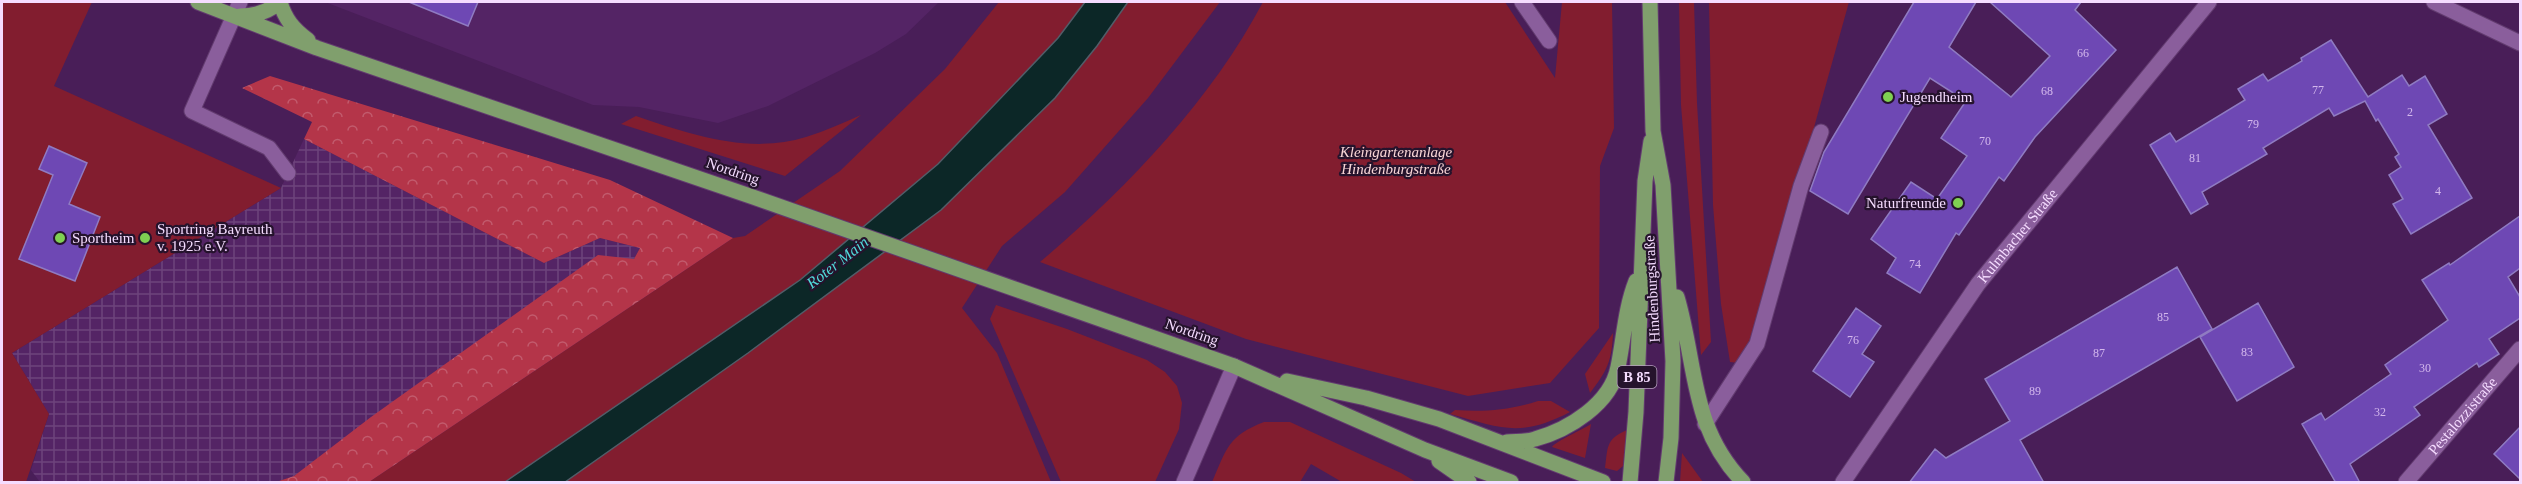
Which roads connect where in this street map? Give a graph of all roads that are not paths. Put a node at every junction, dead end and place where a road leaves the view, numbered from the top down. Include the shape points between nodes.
1 (198, 2) edge
2 (240, 2) edge
3 (280, 2) edge
4 (1522, 2) edge
5 (1650, 2) edge
6 (2209, 2) edge
7 (2434, 2) edge
8 (234, 16) junction
9 (1550, 41) dead end
10 (2520, 43) edge
11 (317, 48) junction
12 (1653, 131) junction
13 (1821, 132) dead end
14 (288, 173) dead end
15 (1641, 270) junction
16 (1670, 272) junction
17 (2520, 350) edge
18 (1234, 366) junction
19 (1257, 375) junction
20 (1705, 424) junction
21 (1502, 442) junction
22 (1425, 450) junction
23 (1184, 483) edge
24 (1469, 483) edge
25 (1511, 483) edge
26 (1603, 483) edge
27 (1630, 483) edge
28 (1666, 483) edge
29 (1743, 483) edge
30 (1843, 483) edge
31 (2406, 483) edge

1 - 8 main road, Nordring
2 - 8 street
3 - 8 main road via 253,16
3 - 11 main road via 294,30
4 - 9 street
5 - 12 main road, Hindenburgstraße / B 85
6 - 30 street, Kulmbacher Straße via 1978,284
7 - 10 street
8 - 11 main road, Nordring
8 - 14 street via 192,111 269,148
11 - 18 main road, Nordring
12 - 15 main road, Hindenburgstraße / B 85 via 1645,181
12 - 16 main road, Hindenburgstraße / B 85 via 1663,185
13 - 20 street via 1801,186 1757,344
15 - 21 main road via 1629,299 1618,370 1602,398 1560,430 1533,440
15 - 27 main road, Hindenburgstraße / B 85
16 - 20 main road
16 - 28 main road, Hindenburgstraße / B 85 via 1673,361
17 - 31 street, Pestalozzistraße
18 - 19 main road, Nordring
18 - 23 street
19 - 21 main road, Nordring via 1366,398
19 - 22 main road, Nordring
20 - 29 main road via 1719,453
21 - 26 main road, Nordring
22 - 24 main road
22 - 25 main road, Nordring

